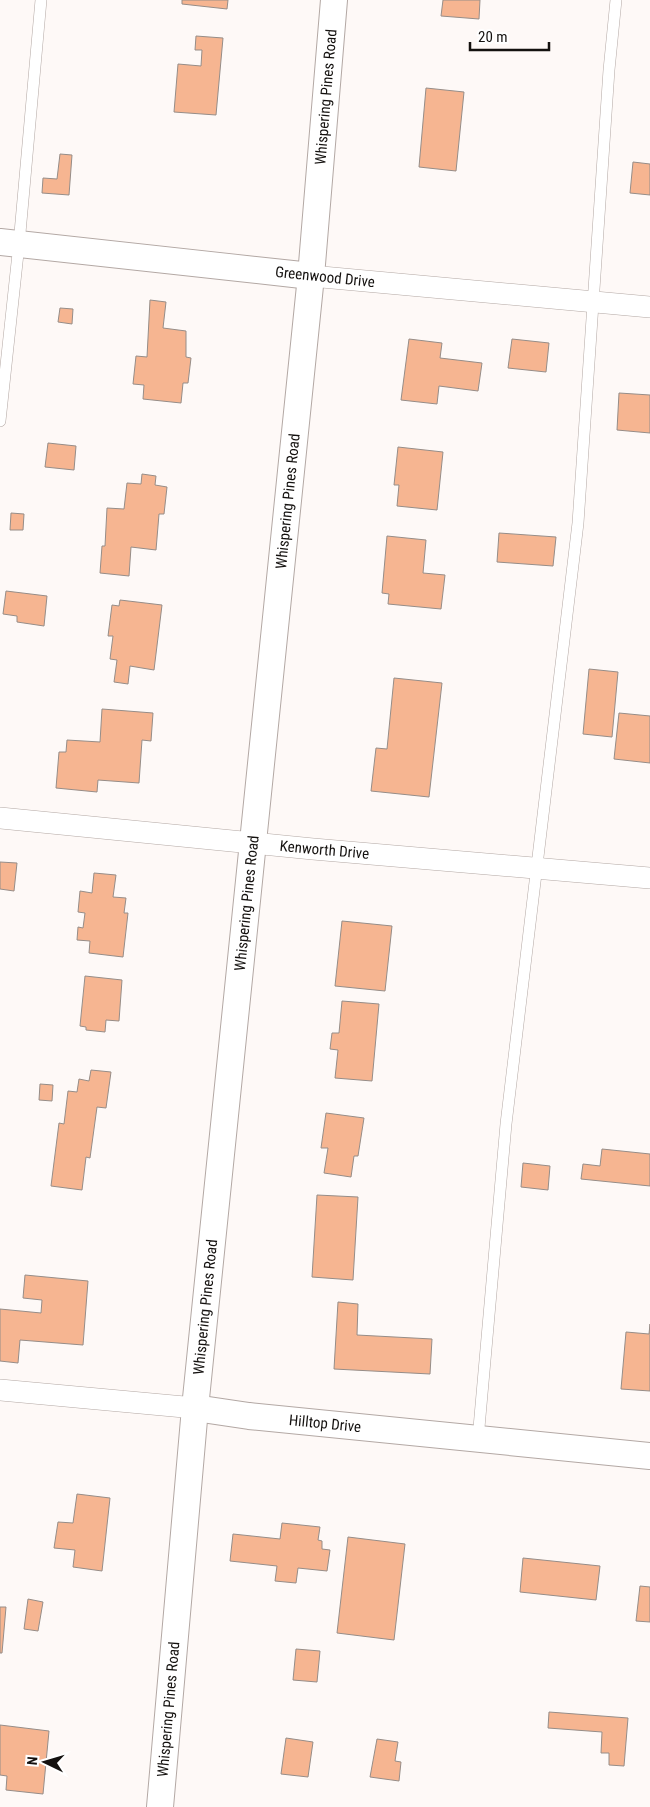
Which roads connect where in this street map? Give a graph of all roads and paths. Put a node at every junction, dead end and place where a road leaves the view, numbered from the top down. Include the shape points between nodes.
1 (41, 0) edge
2 (334, 0) edge
3 (616, 0) edge
4 (10, 243) edge
5 (311, 276) junction
6 (592, 302) junction
7 (650, 307) edge
8 (0, 421) edge
9 (0, 818) edge
10 (251, 843) junction
11 (535, 868) junction
12 (650, 878) edge
13 (0, 1390) edge
14 (195, 1408) junction
15 (478, 1439) junction
16 (650, 1456) edge
17 (160, 1807) edge

1 - 4 lane
2 - 5 street, Whispering Pines Road
3 - 6 lane
4 - 5 street, Greenwood Drive
4 - 8 lane
5 - 6 street, Greenwood Drive
5 - 10 street, Whispering Pines Road
6 - 7 street, Greenwood Drive
6 - 11 lane via 578,523
9 - 10 street, Kenworth Drive
10 - 11 street, Kenworth Drive
10 - 14 street, Whispering Pines Road
11 - 12 street, Kenworth Drive
11 - 15 lane via 506,1124
13 - 14 street, Hilltop Drive
14 - 15 street, Hilltop Drive
14 - 17 street, Whispering Pines Road
15 - 16 street, Hilltop Drive

